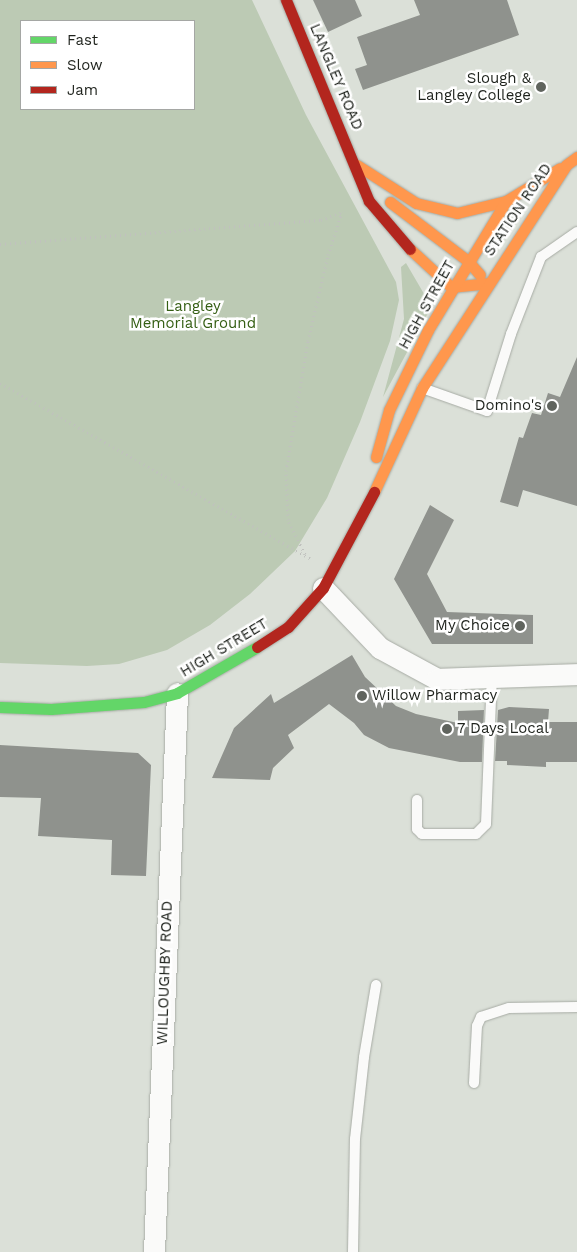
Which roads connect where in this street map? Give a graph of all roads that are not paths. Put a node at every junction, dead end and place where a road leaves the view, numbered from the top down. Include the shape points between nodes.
1 (286, 0) edge
2 (577, 157) edge
3 (566, 164) junction
4 (358, 165) junction
5 (506, 201) junction
6 (577, 232) edge
7 (468, 261) junction
8 (487, 283) junction
9 (451, 287) junction
10 (422, 388) junction
11 (355, 533) junction
12 (328, 580) junction
13 (577, 674) edge
14 (492, 677) junction
15 (177, 693) junction
16 (0, 707) edge
17 (417, 800) dead end
18 (376, 985) dead end
19 (577, 1008) edge
20 (474, 1083) dead end
21 (154, 1252) edge
22 (353, 1252) edge

1 - 4 main road, LANGLEY ROAD
2 - 3 main road, STATION ROAD
3 - 5 main road
3 - 8 main road, STATION ROAD
4 - 5 main road via 392,191 442,212 472,211
4 - 7 main road, LANGLEY ROAD via 380,194
4 - 9 main road, LANGLEY ROAD via 369,201 418,258
5 - 7 main road, STATION ROAD
6 - 10 lane via 541,257 510,334 487,411
7 - 8 main road, LANGLEY ROAD
7 - 9 main road, HIGH STREET
8 - 9 main road
8 - 10 main road, HIGH STREET
9 - 11 main road, HIGH STREET via 389,410
10 - 11 main road, HIGH STREET
11 - 12 main road, HIGH STREET
12 - 14 street via 380,648 437,679
12 - 15 main road, HIGH STREET via 288,627 228,666
13 - 14 street
14 - 17 lane via 486,824 476,834 422,834 417,829
15 - 16 main road, HIGH STREET via 134,702 51,709
15 - 21 street, WILLOUGHBY ROAD
18 - 22 lane via 355,1139
19 - 20 lane via 509,1008 482,1017 477,1026

